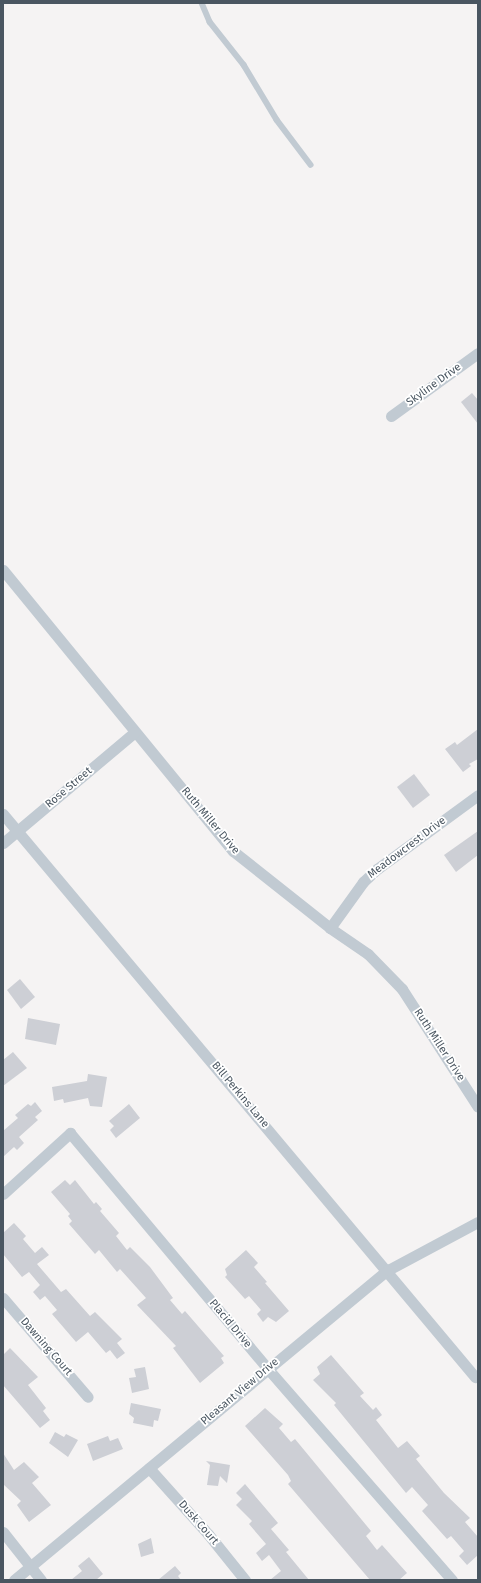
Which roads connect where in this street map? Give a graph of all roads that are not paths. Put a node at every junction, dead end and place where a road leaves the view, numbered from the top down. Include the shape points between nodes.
1 (202, 3) edge
2 (311, 165) dead end
3 (478, 353) edge
4 (391, 416) dead end
5 (3, 570) edge
6 (135, 732) junction
7 (478, 795) edge
8 (3, 814) edge
9 (18, 831) junction
10 (3, 843) edge
11 (330, 928) junction
12 (478, 1107) edge
13 (3, 1194) edge
14 (478, 1222) edge
15 (388, 1270) junction
16 (3, 1298) edge
17 (268, 1369) junction
18 (475, 1377) dead end
19 (88, 1397) dead end
20 (149, 1468) junction
21 (3, 1532) edge
22 (30, 1567) junction
23 (14, 1580) edge
24 (41, 1580) edge
25 (245, 1580) edge
26 (452, 1580) edge

1 - 2 lane via 210,22 244,65 277,120
3 - 4 street, Skyline Drive
5 - 6 street, Ruth Miller Drive
6 - 9 street, Rose Street
6 - 11 street, Ruth Miller Drive via 233,851
7 - 11 street, Meadowcrest Drive via 377,869 363,882
8 - 9 street, Bill Perkins Lane
9 - 10 street, Rose Street
9 - 15 street, Bill Perkins Lane
11 - 12 street, Ruth Miller Drive via 368,954 402,989
13 - 17 street, Placid Drive via 70,1133
14 - 15 street, Pleasant View Drive
15 - 17 street, Pleasant View Drive
15 - 18 street, Bill Perkins Lane
16 - 19 street, Dawning Court
17 - 20 street, Pleasant View Drive
17 - 26 street, Placid Drive
20 - 22 street, Pleasant View Drive
20 - 25 street, Dusk Court
21 - 22 street
22 - 23 street, Pleasant View Drive
22 - 24 street

